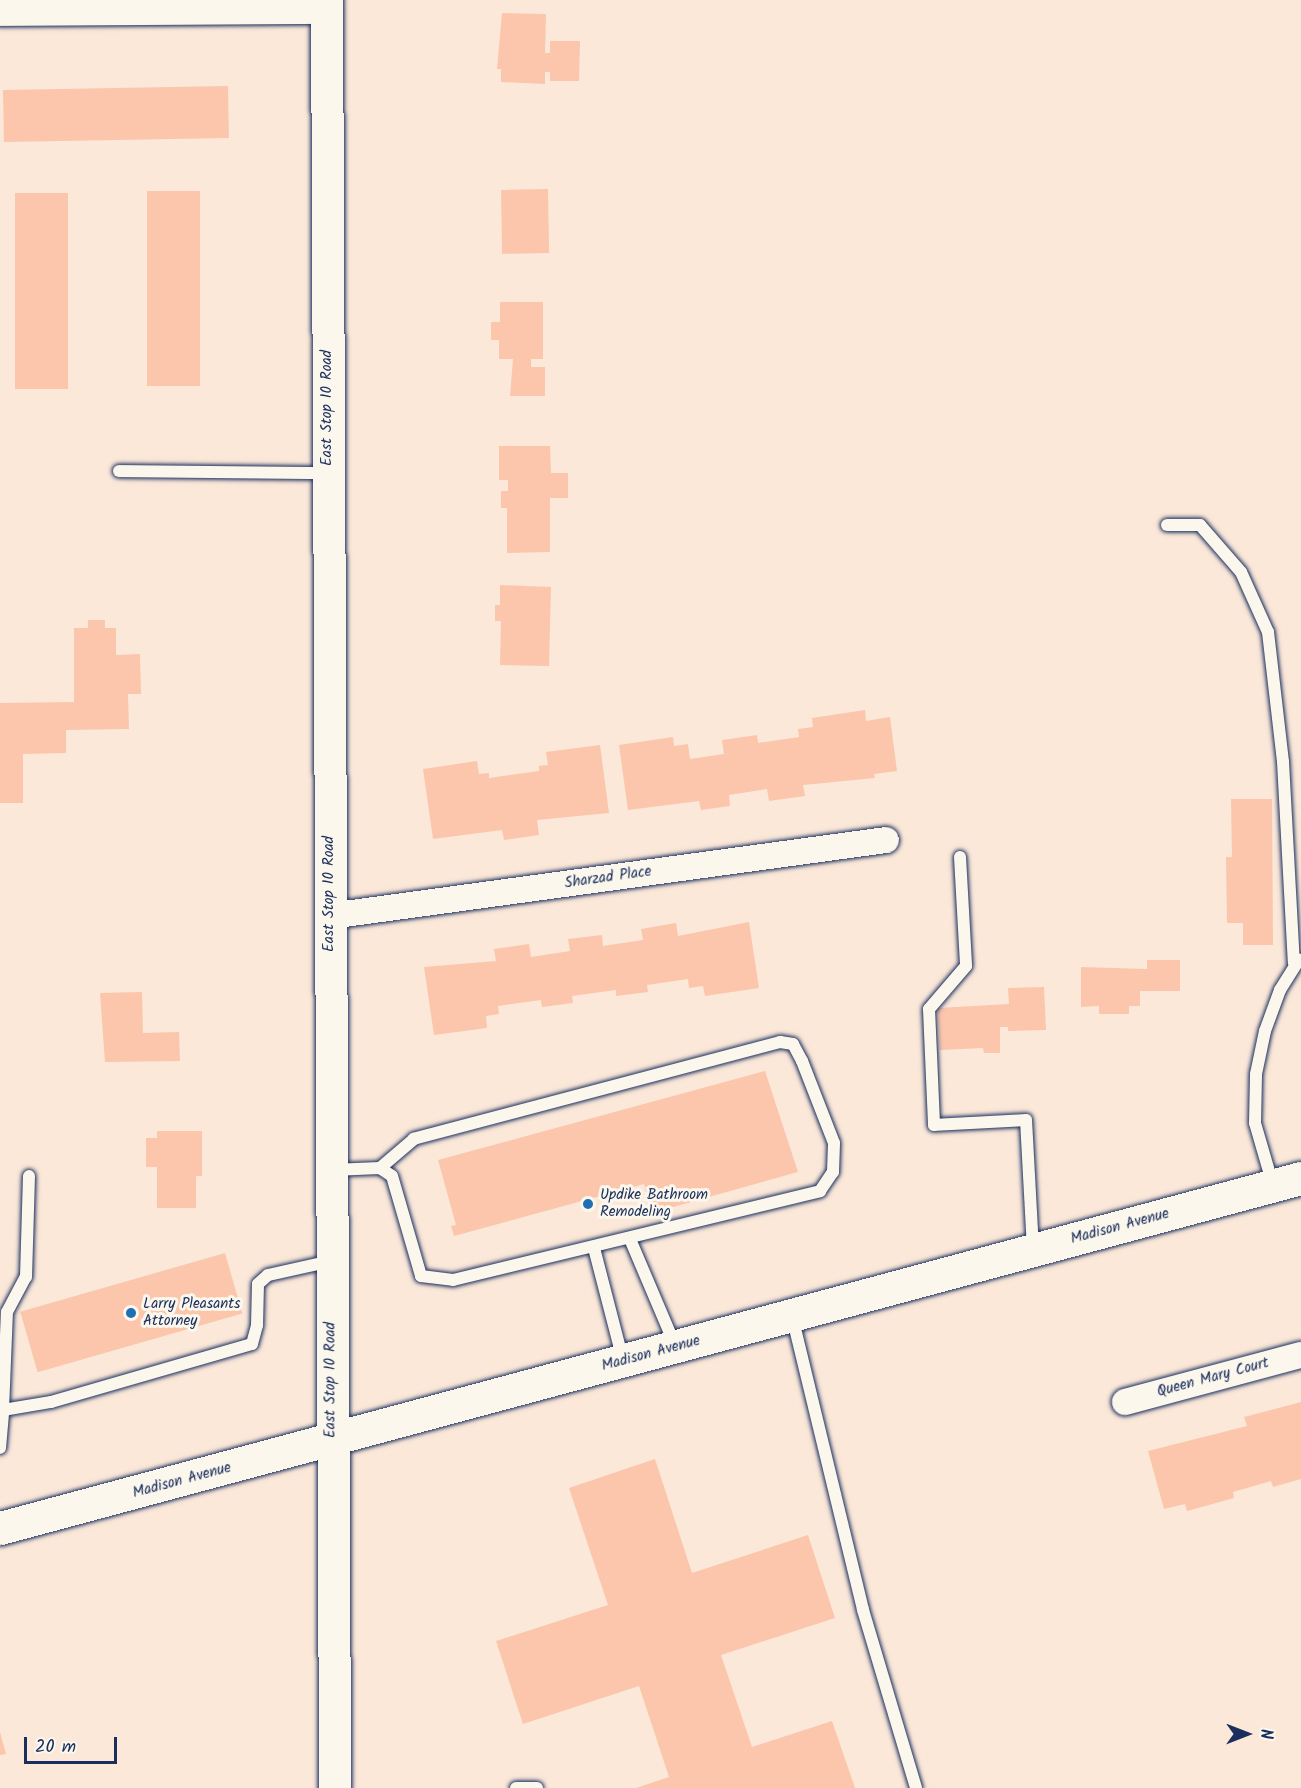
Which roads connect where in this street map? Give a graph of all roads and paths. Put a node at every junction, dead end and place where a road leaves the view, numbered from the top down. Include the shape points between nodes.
1 (327, 6) edge
2 (0, 13) edge
3 (119, 471) dead end
4 (328, 473) junction
5 (1167, 525) dead end
6 (886, 840) dead end
7 (960, 857) dead end
8 (330, 916) junction
9 (1297, 960) edge
10 (380, 1168) junction
11 (330, 1170) junction
12 (29, 1176) dead end
13 (1287, 1182) edge
14 (630, 1239) junction
15 (594, 1248) junction
16 (1033, 1251) junction
17 (331, 1261) junction
18 (792, 1316) junction
19 (675, 1347) junction
20 (1301, 1355) edge
21 (624, 1361) junction
22 (1125, 1402) dead end
23 (3, 1410) junction
24 (332, 1442) junction
25 (0, 1448) edge
26 (0, 1528) edge
27 (335, 1788) edge
28 (516, 1788) edge
29 (537, 1788) edge
30 (916, 1788) edge

1 - 2 street
1 - 4 street, East Stop 10 Road
3 - 4 lane
4 - 8 street, East Stop 10 Road
5 - 9 lane via 1200,525 1241,572 1268,632 1284,773
6 - 8 street, Sharzad Place
7 - 16 lane via 966,966 929,1009 934,1125 1026,1120
8 - 11 street, East Stop 10 Road
9 - 13 lane via 1265,1031 1253,1101
10 - 11 lane
10 - 14 lane via 414,1139 740,1051 780,1042 793,1044 834,1143 833,1172 820,1191
10 - 15 lane via 393,1176 421,1276 453,1280
11 - 17 street, East Stop 10 Road
12 - 23 lane via 26,1277 7,1312
13 - 16 main road, Madison Avenue
14 - 15 lane
14 - 19 lane
15 - 21 lane
16 - 18 main road, Madison Avenue
17 - 23 lane via 267,1275 258,1284 257,1325 252,1344 51,1402
17 - 24 street, East Stop 10 Road
18 - 19 main road, Madison Avenue
18 - 30 lane via 863,1610
19 - 21 main road, Madison Avenue
20 - 22 street, Queen Mary Court
21 - 24 main road, Madison Avenue
23 - 25 lane
24 - 26 main road, Madison Avenue
24 - 27 street, East Stop 10 Road
28 - 29 lane

